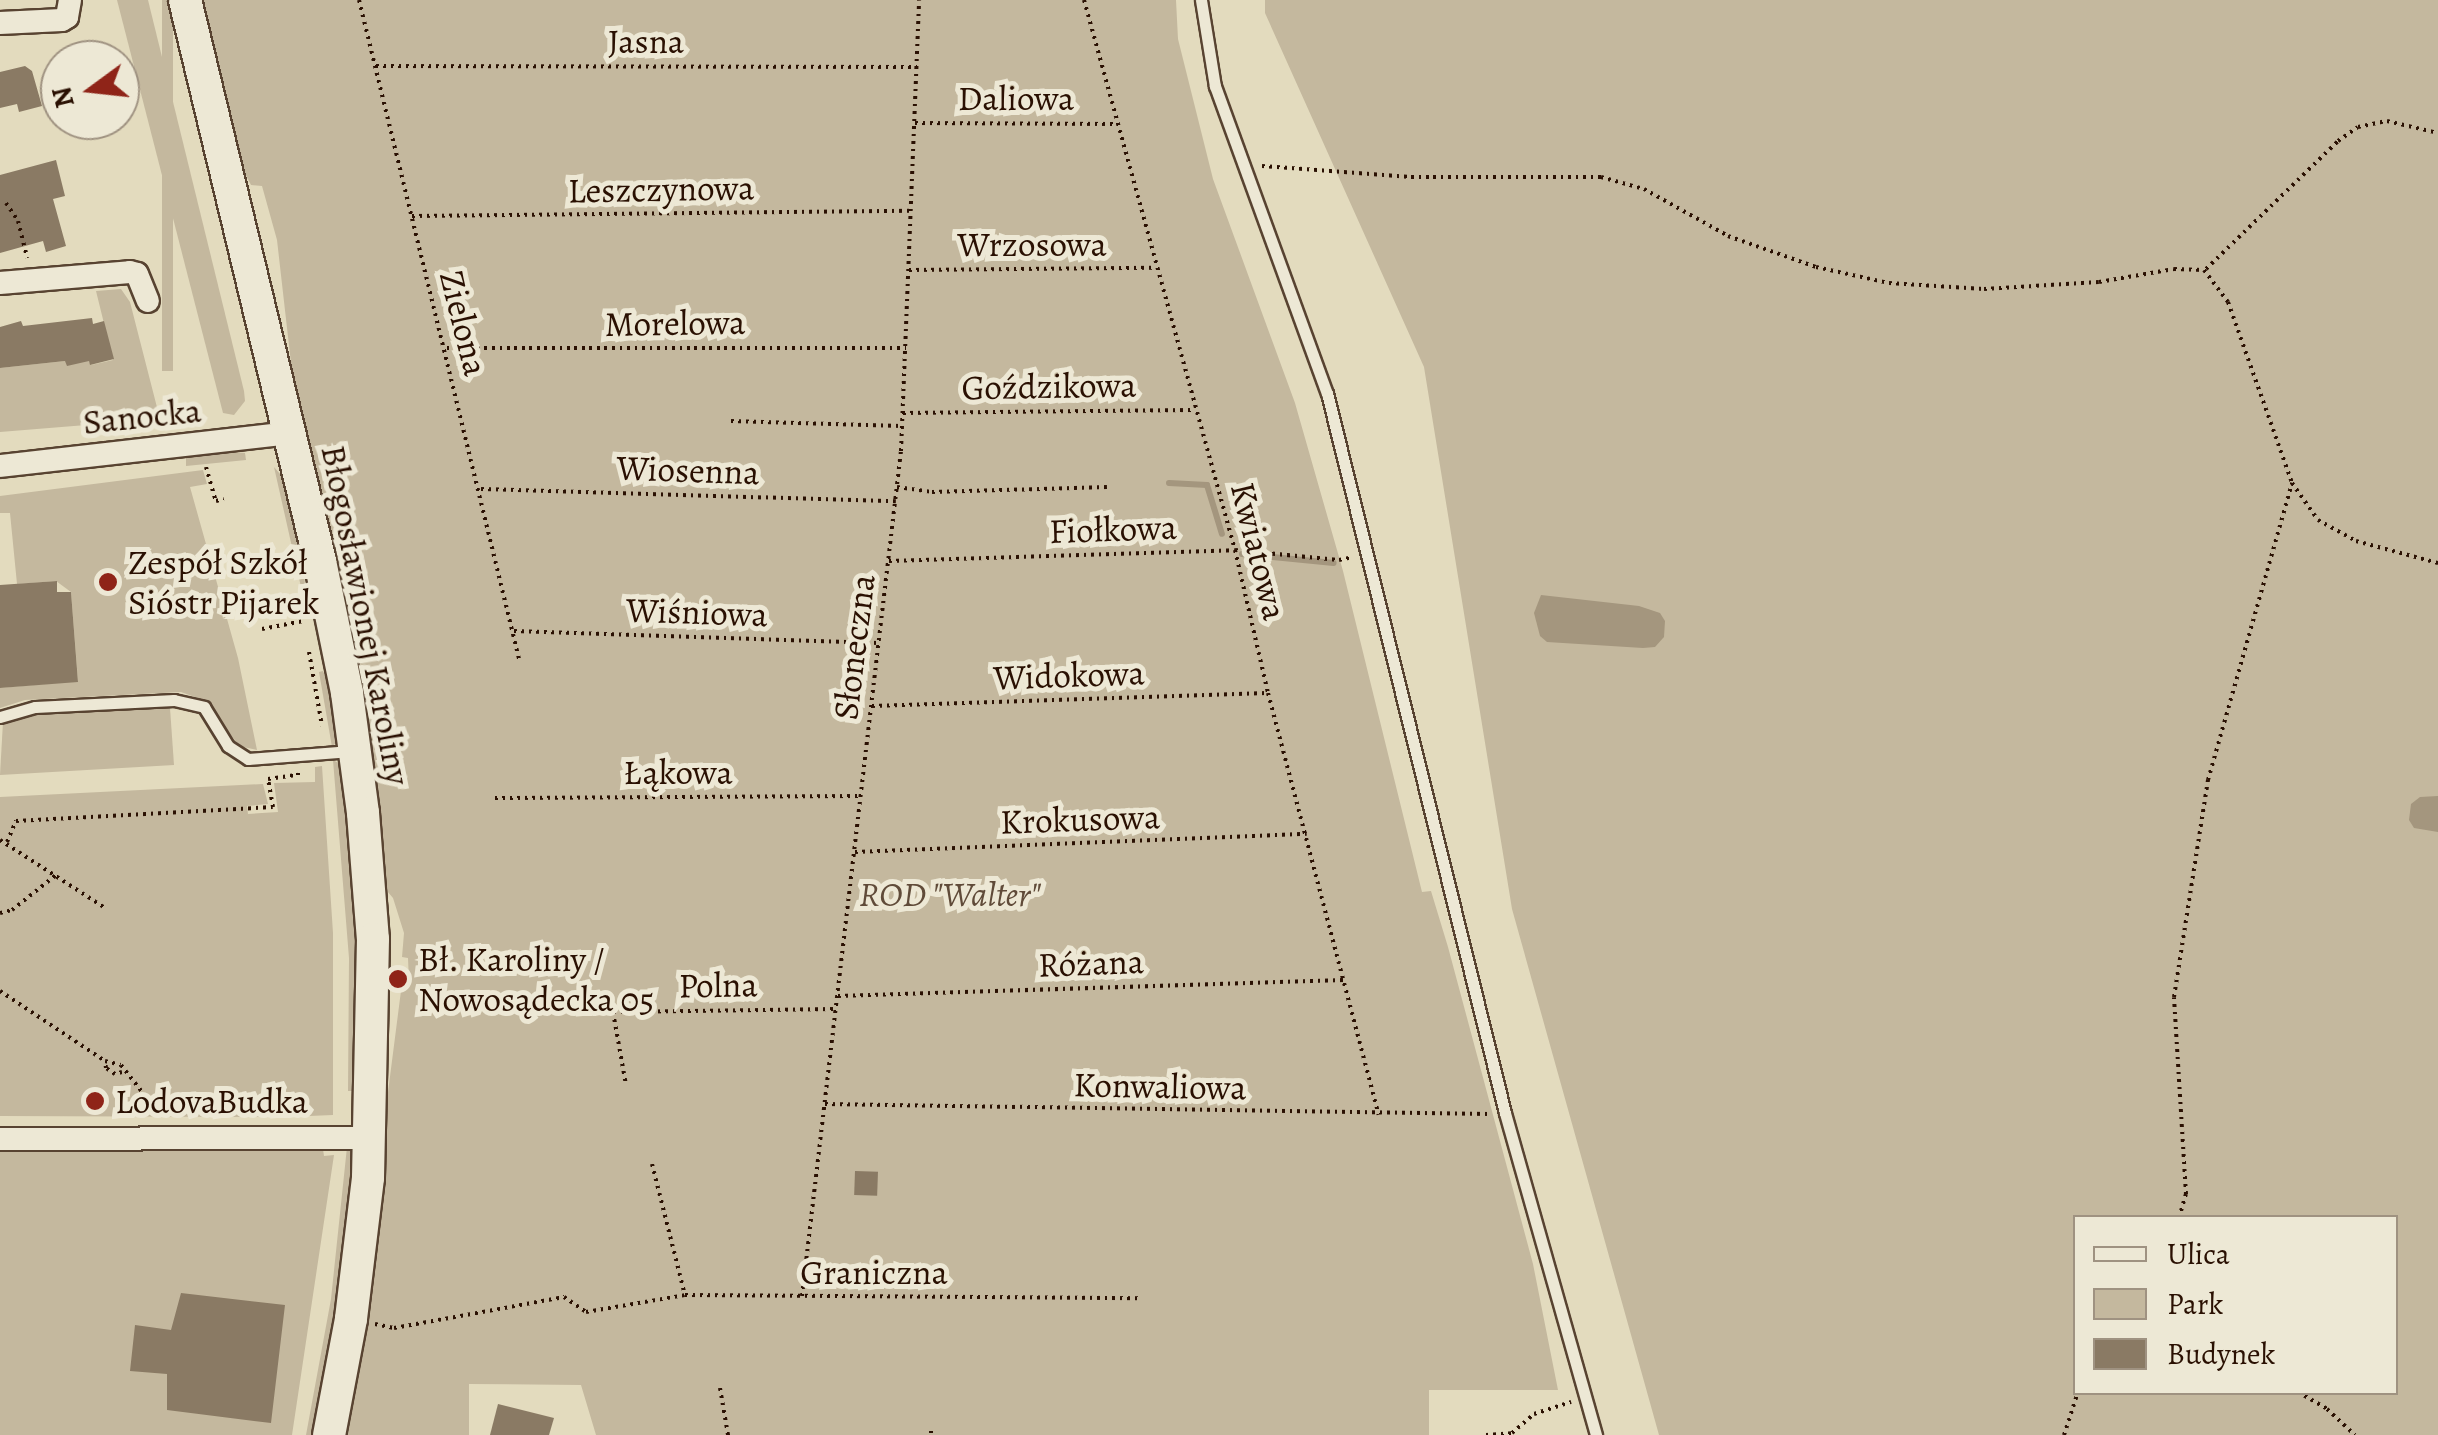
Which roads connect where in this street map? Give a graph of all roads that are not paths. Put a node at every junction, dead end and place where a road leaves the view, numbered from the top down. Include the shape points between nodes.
1 (70, 0) edge
2 (185, 0) edge
3 (1200, 0) edge
4 (0, 23) edge
5 (0, 283) edge
6 (148, 301) dead end
7 (290, 433) junction
8 (0, 466) edge
9 (0, 717) edge
10 (341, 753) junction
11 (370, 1138) junction
12 (0, 1140) edge
13 (329, 1435) edge
14 (1596, 1435) edge

1 - 4 street via 62,20
2 - 7 street, Błogosławionej Karoliny
3 - 14 lane via 1216,86 1327,393 1505,1113
5 - 6 street via 130,272
7 - 8 street, Sanocka
7 - 10 street, Błogosławionej Karoliny via 327,596
9 - 10 lane via 34,708 195,702 228,746 248,759
10 - 11 street, Błogosławionej Karoliny via 373,939
11 - 12 street
11 - 13 street, Błogosławionej Karoliny via 351,1319

